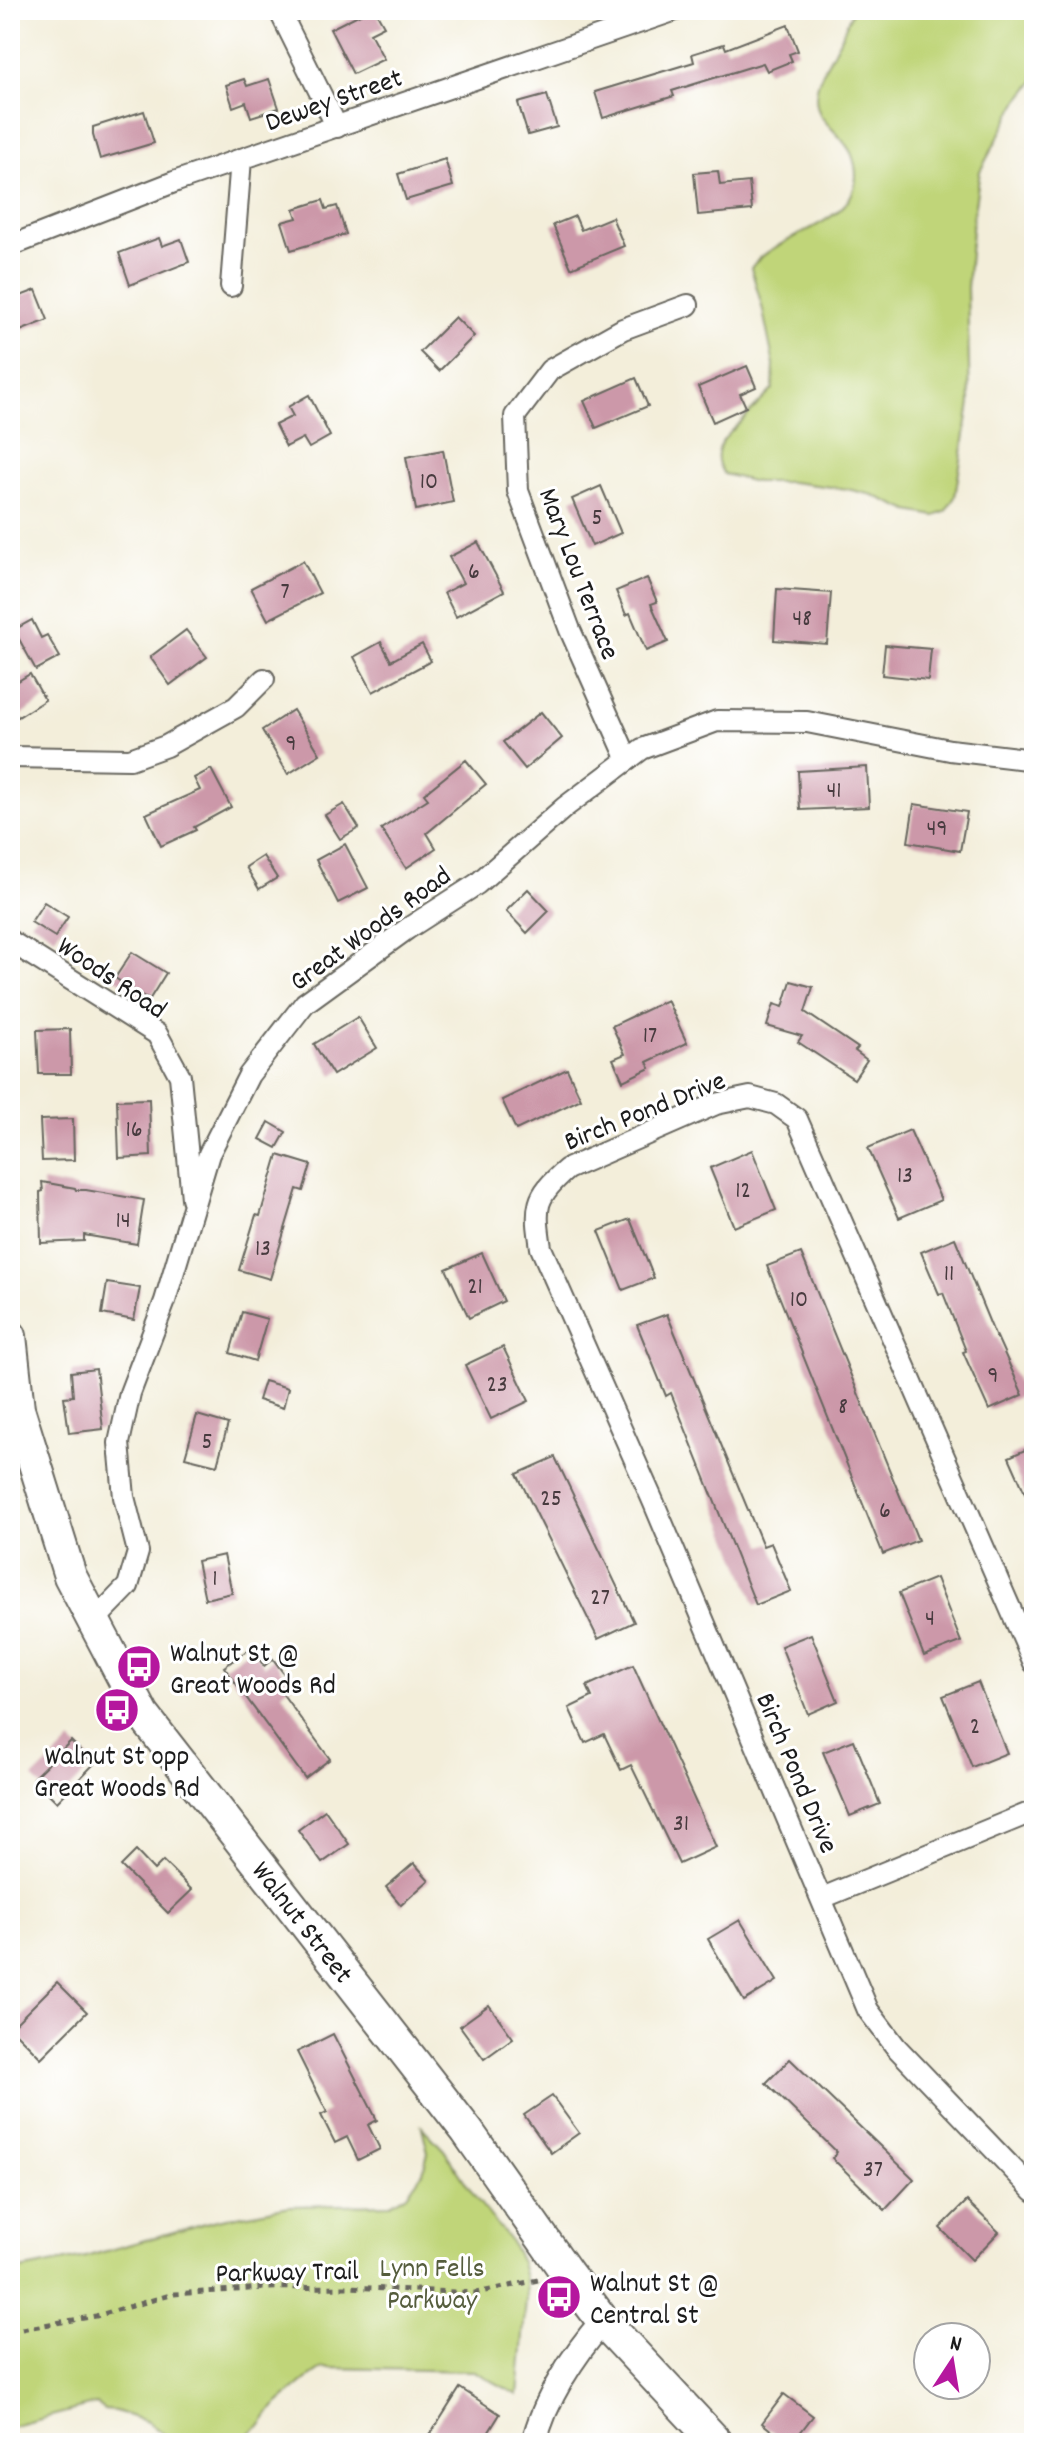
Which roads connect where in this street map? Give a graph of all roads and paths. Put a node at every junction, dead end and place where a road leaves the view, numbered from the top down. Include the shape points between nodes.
1 (279, 10) edge
2 (676, 10) edge
3 (337, 127) junction
4 (241, 159) junction
5 (10, 246) edge
6 (231, 286) dead end
7 (688, 305) dead end
8 (264, 679) dead end
9 (10, 757) edge
10 (628, 760) junction
11 (1034, 760) edge
12 (10, 941) edge
13 (193, 1209) junction
14 (10, 1336) edge
15 (94, 1621) junction
16 (1034, 1663) edge
17 (1034, 1811) edge
18 (822, 1898) junction
19 (1034, 2191) edge
20 (567, 2273) junction
21 (603, 2321) junction
22 (10, 2331) edge
23 (534, 2443) edge
24 (717, 2443) edge

1 - 3 street
2 - 3 street, Dewey Street
3 - 4 street, Dewey Street
4 - 5 street, Dewey Street
4 - 6 street
7 - 10 street, Mary Lou Terrace via 623,329 550,370 515,416 518,491 570,630
8 - 9 street via 236,707 166,746 130,759
10 - 11 street, Great Woods Road via 642,749 717,721 807,722 950,750
10 - 13 street, Great Woods Road via 477,884 305,1003 249,1075 209,1154
12 - 13 street, Woods Road via 157,1034 180,1076
13 - 15 street, Great Woods Road via 130,1393 119,1443 124,1497 138,1552 128,1586
14 - 15 main road, Walnut Street via 18,1409 70,1576
15 - 20 main road, Walnut Street via 143,1715 467,2131
16 - 18 street, Birch Pond Drive via 797,1119 776,1104 750,1097 716,1104 567,1169 547,1186 536,1214 541,1248
17 - 18 street
18 - 19 street, Birch Pond Drive via 868,2010 896,2047
20 - 21 main road, Walnut Street
20 - 22 path, Parkway Trail via 476,2293 334,2287 174,2294 96,2316
21 - 23 street via 579,2348 539,2423
21 - 24 main road, Walnut Street

